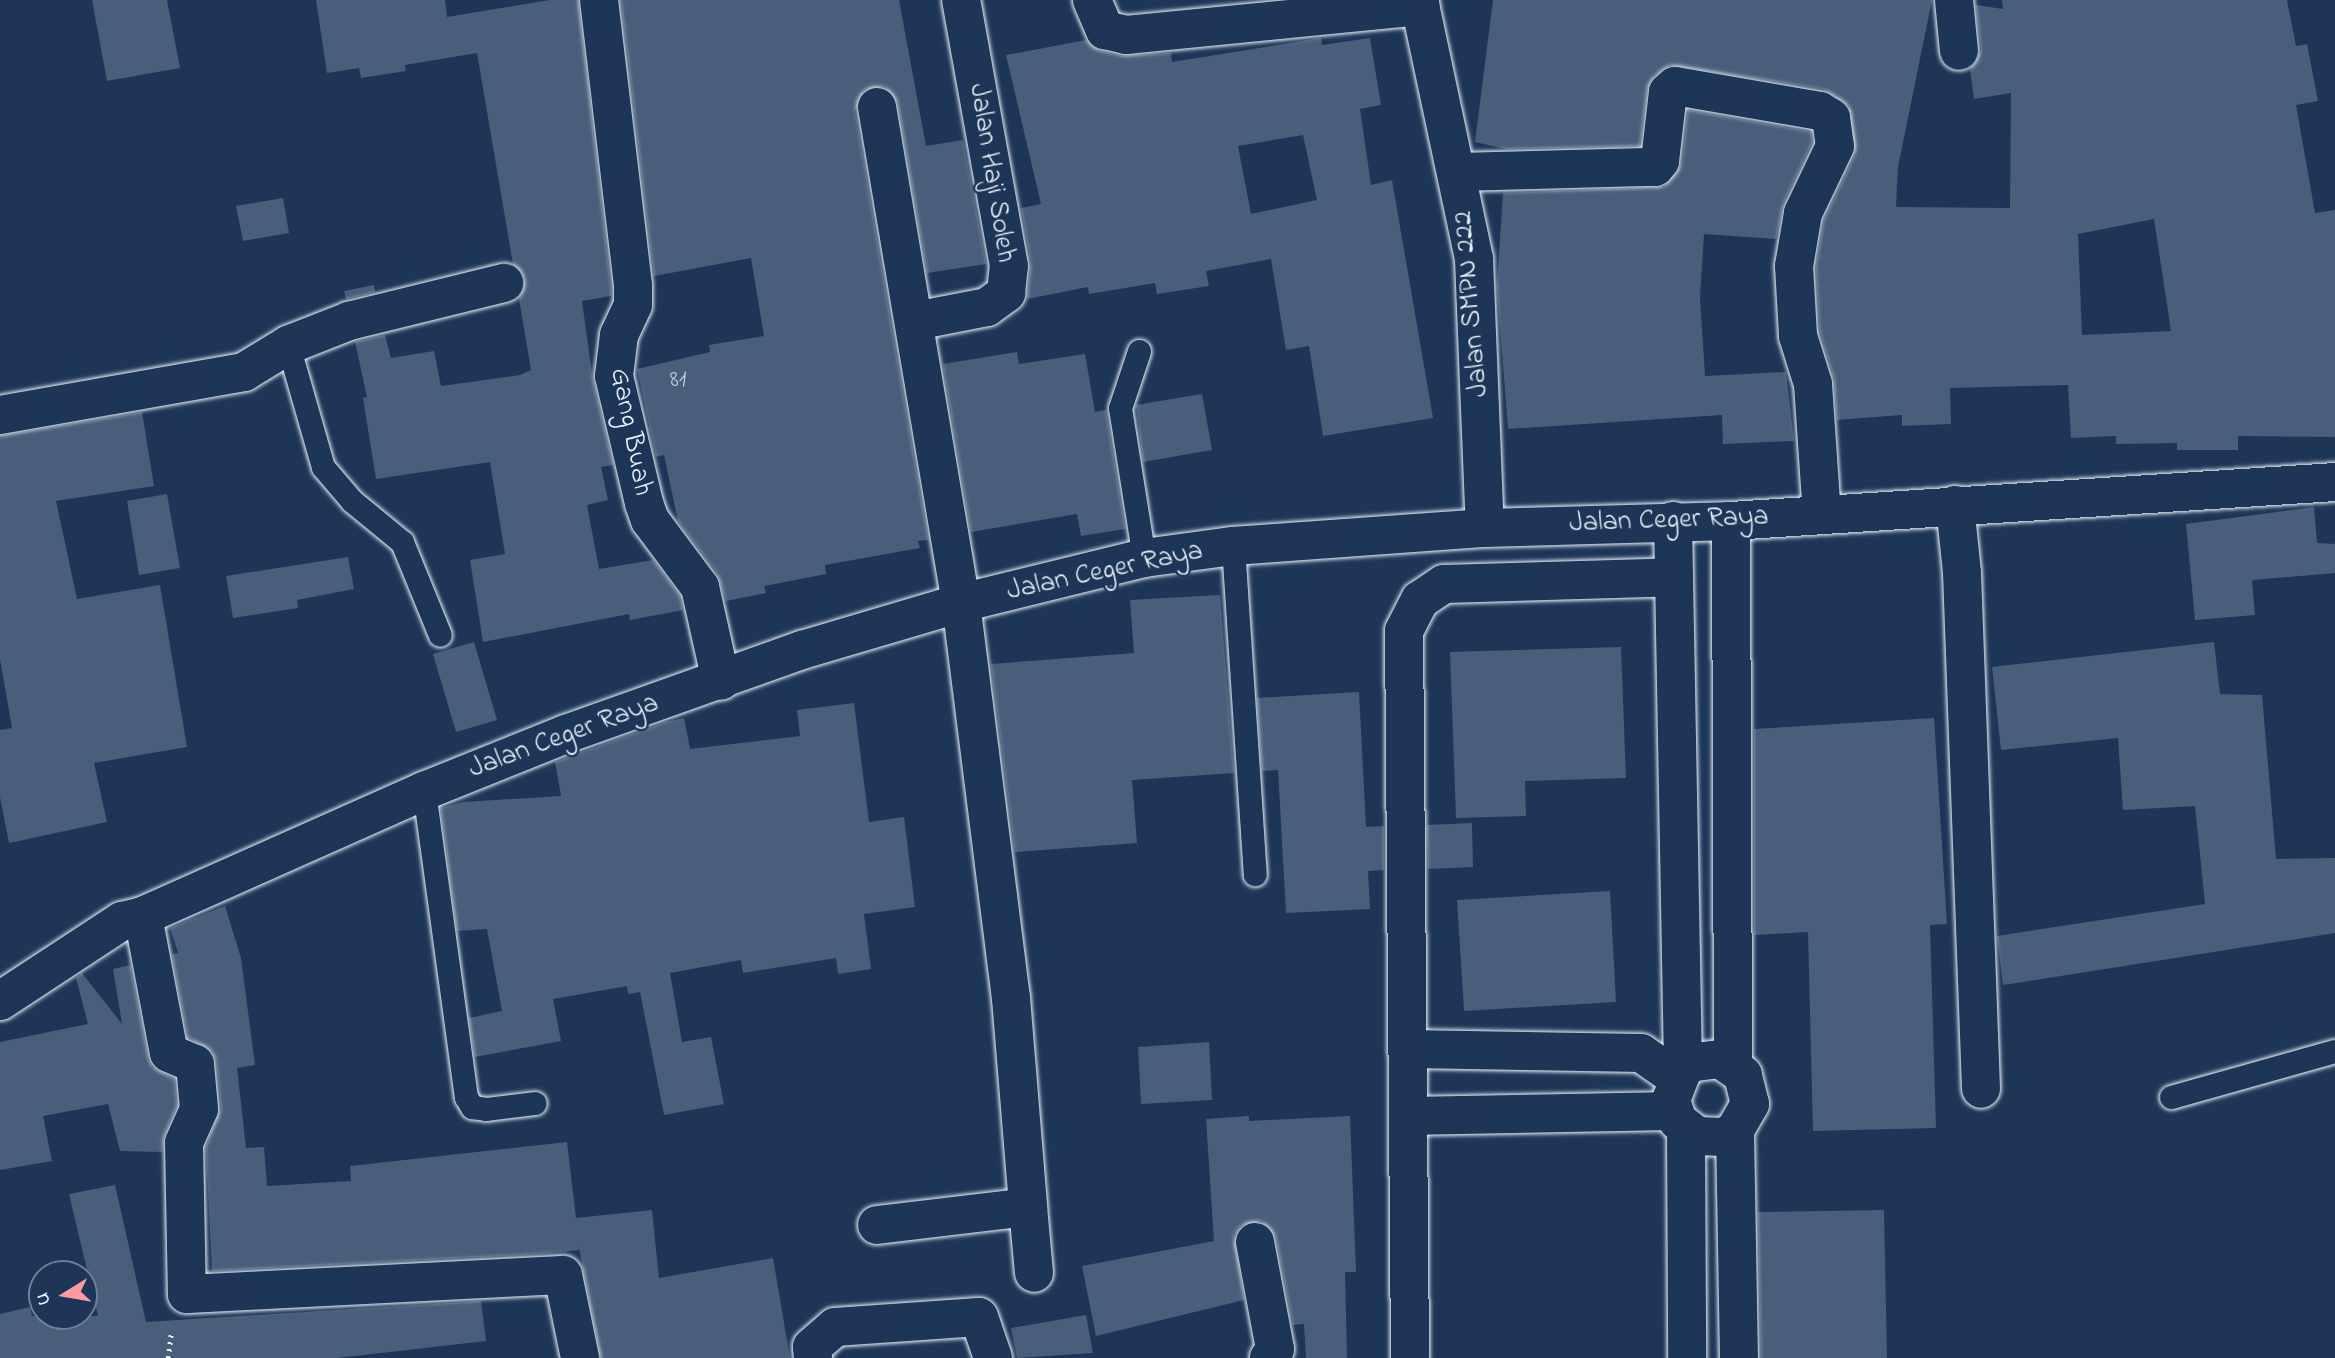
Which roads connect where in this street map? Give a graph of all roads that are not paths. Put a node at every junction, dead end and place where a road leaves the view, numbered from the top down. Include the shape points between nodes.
1 (599, 0) edge
2 (961, 0) edge
3 (1092, 0) edge
4 (1954, 0) edge
5 (1420, 3) edge
6 (1959, 51) dead end
7 (877, 107) dead end
8 (1458, 172) junction
9 (504, 283) dead end
10 (915, 321) junction
11 (288, 345) junction
12 (1139, 352) dead end
13 (0, 415) edge
14 (2335, 482) edge
15 (1955, 505) junction
16 (1822, 514) junction
17 (1673, 521) junction
18 (1731, 522) junction
19 (1485, 528) junction
20 (1233, 546) junction
21 (1144, 558) junction
22 (1674, 577) junction
23 (961, 603) junction
24 (440, 635) dead end
25 (721, 681) junction
26 (424, 791) junction
27 (1255, 874) dead end
28 (143, 916) junction
29 (2, 994) edge
30 (1410, 1049) junction
31 (2335, 1051) edge
32 (1732, 1064) junction
33 (1981, 1088) dead end
34 (1680, 1097) junction
35 (2171, 1097) dead end
36 (535, 1103) dead end
37 (1408, 1116) junction
38 (1735, 1130) junction
39 (1028, 1208) junction
40 (877, 1225) dead end
41 (1255, 1242) dead end
42 (1034, 1273) dead end
43 (580, 1358) edge
44 (813, 1358) edge
45 (993, 1358) edge
46 (1269, 1358) edge
47 (1410, 1358) edge
48 (1687, 1358) edge
49 (1739, 1358) edge

1 - 25 street, Gang Buah via 633,296 614,359 614,376 644,503 650,520 699,587
2 - 10 street, Jalan Haji Soleh via 1009,266 1006,293 987,307
3 - 5 street via 1105,30 1126,35
4 - 6 street
5 - 8 street, Jalan SMPN 222
7 - 10 street
8 - 16 street via 1654,167 1660,161 1668,92 1675,86 1820,111 1831,118 1835,146 1803,213 1794,266 1798,336 1813,384
8 - 19 street, Jalan SMPN 222 via 1474,259
9 - 11 street via 349,321
10 - 23 street
11 - 13 street via 244,372
11 - 24 lane via 323,467 352,501 402,542
12 - 21 lane via 1120,408
14 - 15 street, Jalan Ceger Raya
15 - 16 street, Jalan Ceger Raya
15 - 33 street via 1962,573
16 - 18 street, Jalan Ceger Raya
17 - 18 street, Jalan Ceger Raya
17 - 19 street, Jalan Ceger Raya
17 - 22 street
18 - 32 street
19 - 20 street, Jalan Ceger Raya
20 - 21 street, Jalan Ceger Raya
20 - 27 lane
21 - 23 street, Jalan Ceger Raya
22 - 30 street via 1444,584 1420,600 1404,631
22 - 34 street
23 - 25 street, Jalan Ceger Raya via 802,650
23 - 39 street via 1011,998
25 - 26 street, Jalan Ceger Raya via 566,734
26 - 28 street, Jalan Ceger Raya
26 - 36 lane via 466,1097 472,1107 486,1109
28 - 29 street, Jalan Ceger Raya via 122,921
28 - 43 street via 169,1053 195,1064 198,1109 184,1143 187,1294 563,1275 568,1280
30 - 34 street via 1622,1051 1657,1059
30 - 37 street
31 - 35 lane
32 - 34 street via 1707,1058
32 - 38 street via 1749,1089 1750,1104
34 - 37 street
34 - 38 street via 1711,1138
34 - 48 street
37 - 47 street
38 - 49 street
39 - 40 street
39 - 42 street
41 - 46 street via 1275,1349
44 - 45 street via 812,1347 835,1327 979,1317

